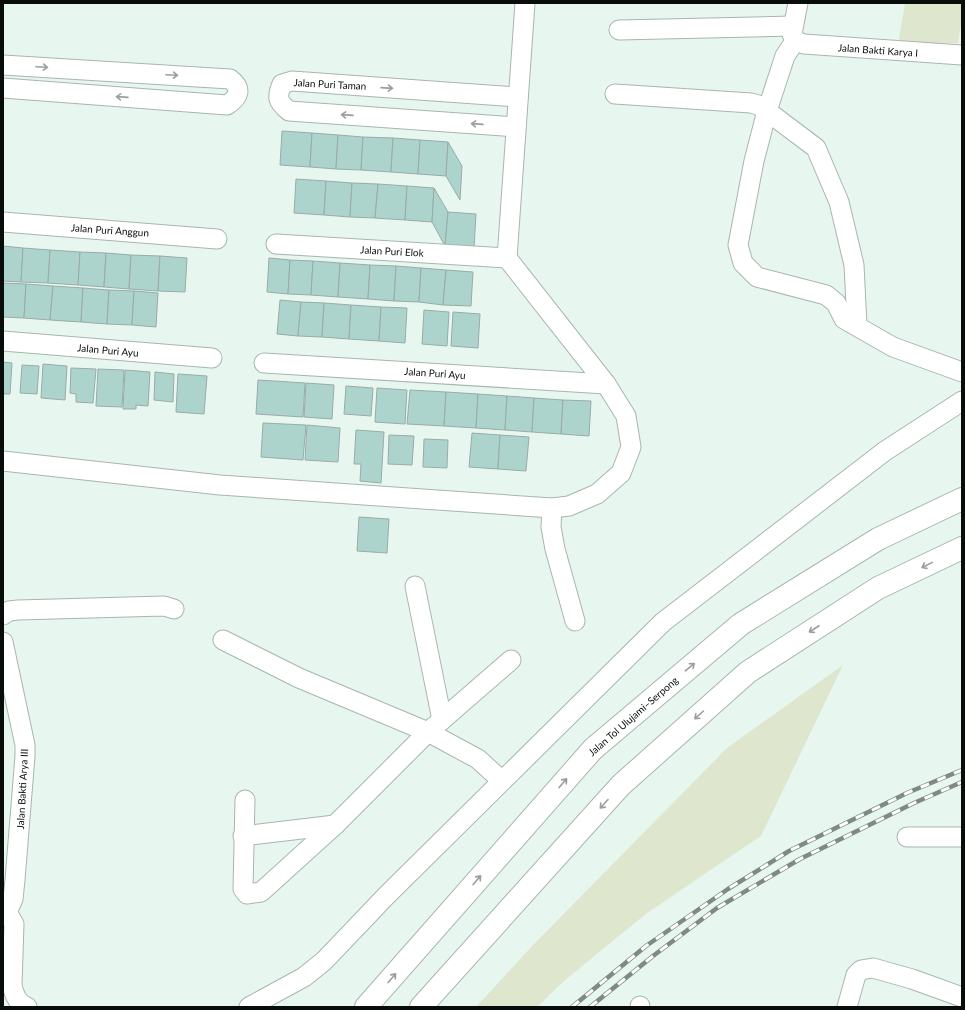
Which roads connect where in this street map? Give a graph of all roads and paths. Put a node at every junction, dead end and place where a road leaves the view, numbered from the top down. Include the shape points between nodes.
1 (525, 3) edge
2 (798, 3) edge
3 (619, 30) dead end
4 (794, 34) junction
5 (962, 56) edge
6 (3, 65) edge
7 (3, 88) edge
8 (615, 94) dead end
9 (518, 97) junction
10 (767, 111) junction
11 (516, 127) junction
12 (3, 222) edge
13 (217, 238) dead end
14 (276, 244) dead end
15 (507, 258) junction
16 (858, 325) junction
17 (3, 341) edge
18 (212, 358) dead end
19 (264, 362) dead end
20 (962, 372) edge
21 (606, 384) junction
22 (962, 400) edge
23 (3, 461) edge
24 (962, 499) edge
25 (552, 508) junction
26 (962, 548) edge
27 (415, 586) dead end
28 (174, 609) dead end
29 (3, 614) edge
30 (575, 621) dead end
31 (223, 640) dead end
32 (3, 642) edge
33 (511, 660) dead end
34 (442, 720) junction
35 (428, 732) junction
36 (502, 781) junction
37 (245, 800) dead end
38 (335, 825) junction
39 (243, 836) junction
40 (962, 837) edge
41 (907, 838) dead end
42 (5, 911) edge
43 (962, 998) edge
44 (21, 1006) edge
45 (249, 1007) edge
46 (366, 1007) edge
47 (421, 1007) edge
48 (847, 1007) edge

1 - 9 street
2 - 4 street
3 - 4 street, Jalan Bakti Karya I
4 - 5 street, Jalan Bakti Karya I via 804,44
4 - 10 street
6 -> 7 street via 230,79 236,83 239,92 235,100 227,105
8 - 10 street via 751,103
9 - 11 street
11 -> 9 street, Jalan Puri Taman via 289,111 280,104 278,94 282,84 292,81
10 - 16 street via 816,148 838,202 854,266
10 - 16 street via 754,161 738,245 743,264 757,277 826,295 836,303 844,319
11 - 15 street
12 - 13 street, Jalan Puri Anggun
14 - 15 street, Jalan Puri Elok
15 - 21 street
16 - 20 street via 893,347
17 - 18 street, Jalan Puri Ayu
19 - 21 street, Jalan Puri Ayu
21 - 25 street via 626,416 631,447 621,472 597,494 569,506
22 - 36 street via 885,451 663,622
23 - 25 street via 220,486
46 -> 24 highway, Jalan Tol Ulujami–Serpong via 593,749 741,624 878,539
25 - 30 street via 554,549
26 -> 47 highway via 878,588 748,672 621,785
27 - 34 street
28 - 29 street via 164,606 18,610
31 - 35 street via 299,678
32 - 42 street, Jalan Bakti Arya III via 25,745 13,899
33 - 34 street
34 - 35 street
35 - 36 street via 478,759
35 - 38 street
36 - 45 street via 324,961 304,977
37 - 39 street
38 - 39 street
38 - 39 street via 256,893 247,894 243,889
40 - 41 street
42 - 44 street via 14,924 12,985 14,995
43 - 48 street via 912,979 873,968 862,970 856,975

